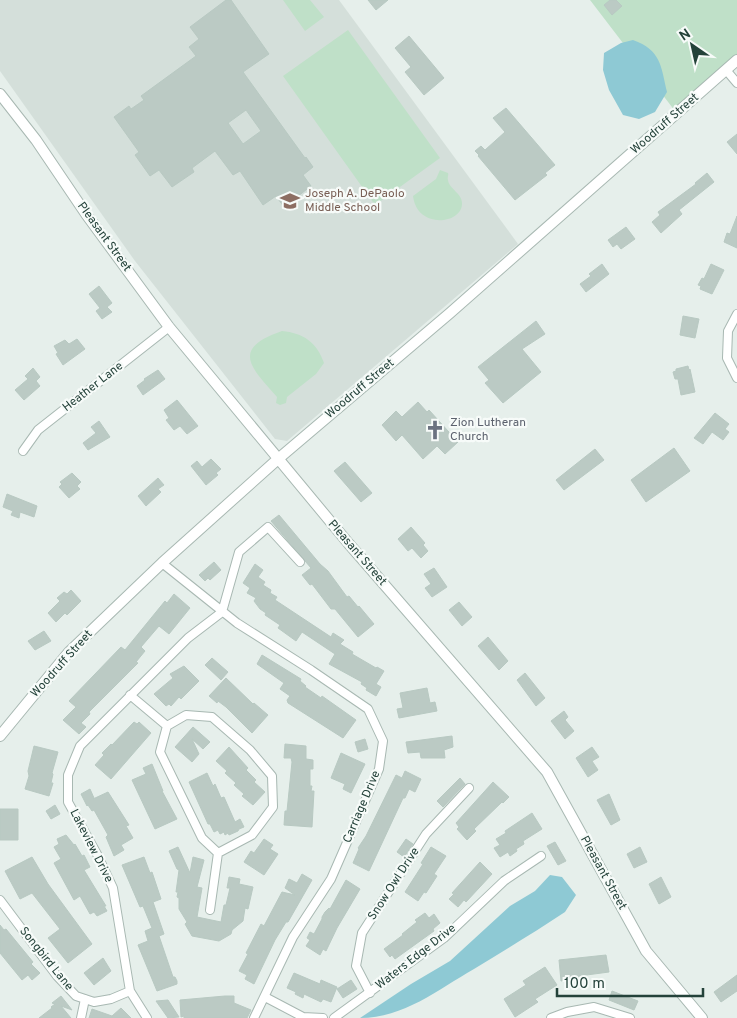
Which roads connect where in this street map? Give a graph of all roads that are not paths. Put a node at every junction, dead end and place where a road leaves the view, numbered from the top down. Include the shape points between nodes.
1 (737, 60) edge
2 (726, 70) junction
3 (737, 83) edge
4 (0, 94) edge
5 (737, 314) edge
6 (169, 327) junction
7 (737, 378) edge
8 (24, 451) dead end
9 (278, 459) junction
10 (300, 562) dead end
11 (162, 563) junction
12 (222, 612) junction
13 (130, 695) junction
14 (167, 726) junction
15 (0, 736) edge
16 (470, 788) dead end
17 (218, 853) junction
18 (541, 856) dead end
19 (0, 900) edge
20 (210, 910) dead end
21 (130, 991) junction
22 (370, 993) junction
23 (265, 997) junction
24 (86, 999) junction
25 (81, 1018) edge
26 (147, 1018) edge
27 (254, 1018) edge
28 (322, 1018) edge
29 (334, 1018) edge
30 (551, 1018) edge
31 (630, 1018) edge
32 (702, 1018) edge

1 - 2 street, Woodruff Street
2 - 3 street
2 - 9 street, Woodruff Street via 450,313
4 - 6 street, Pleasant Street
5 - 7 street via 728,331 727,358
6 - 8 street, Heather Lane via 38,430
6 - 9 street, Pleasant Street
9 - 11 street, Woodruff Street
9 - 32 street, Pleasant Street via 547,772 646,951
10 - 12 street via 268,527 239,552
11 - 12 street, Carriage Drive
11 - 15 street, Woodruff Street via 69,652
12 - 13 street, Lakeview Drive via 188,638
12 - 23 street, Carriage Drive via 368,709 383,741 379,769 331,879 294,937
13 - 14 street
13 - 21 street, Lakeview Drive via 80,746 68,775 68,802 113,888
14 - 17 street via 160,752 202,838
14 - 17 street via 186,715 212,717 250,750 272,776 273,807 252,835
16 - 22 street, Snow Owl Drive via 426,834 362,933 356,966
17 - 20 street
18 - 22 street, Waters Edge Drive via 504,881 444,938
19 - 24 street, Songbird Lane via 57,976 76,996
21 - 24 street, Songbird Lane via 111,999 94,1002
21 - 26 street, Lakeview Drive
22 - 29 street, Waters Edge Drive
23 - 27 street, Carriage Drive
23 - 28 street via 302,1017
24 - 25 street
30 - 31 street via 594,1007

